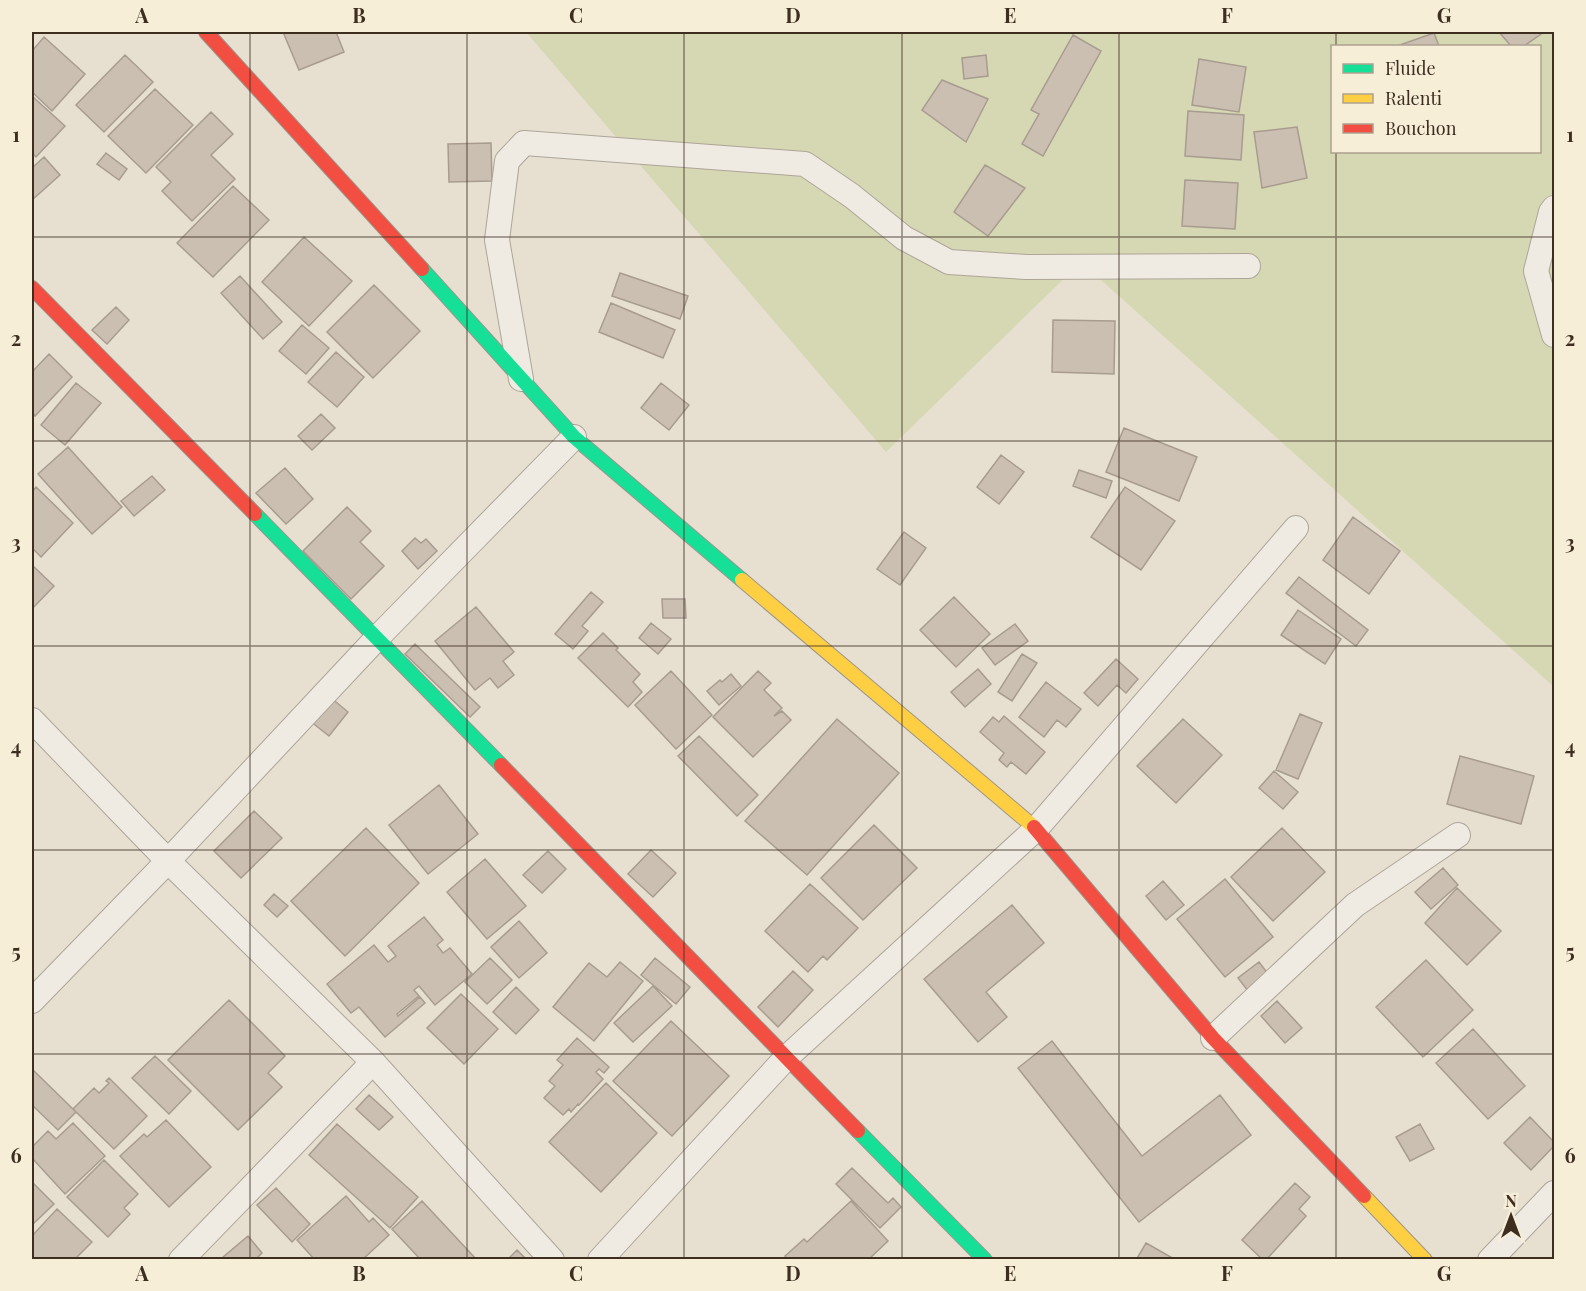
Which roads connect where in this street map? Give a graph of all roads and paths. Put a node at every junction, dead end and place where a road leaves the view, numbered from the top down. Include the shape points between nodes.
1 (206, 32) edge
2 (1554, 208) edge
3 (1248, 266) dead end
4 (32, 288) edge
5 (1554, 335) edge
6 (522, 379) junction
7 (574, 437) junction
8 (1296, 528) dead end
9 (377, 638) junction
10 (32, 720) edge
11 (1036, 829) junction
12 (1458, 835) dead end
13 (168, 861) junction
14 (32, 1001) edge
15 (1213, 1038) junction
16 (786, 1058) junction
17 (373, 1062) junction
18 (1554, 1193) edge
19 (181, 1260) edge
20 (552, 1260) edge
21 (600, 1260) edge
22 (985, 1260) edge
23 (1425, 1260) edge
24 (1490, 1260) edge

1 - 6 street
2 - 5 street via 1536,271
3 - 6 street via 1026,267 949,262 904,238 805,164 524,143 507,160 497,240
4 - 9 street
6 - 7 street
7 - 9 street
7 - 11 street
8 - 11 street
9 - 13 street
9 - 16 street
10 - 13 street
11 - 15 street
11 - 16 street
12 - 15 street via 1355,905
13 - 14 street
13 - 17 street
15 - 23 street
16 - 21 street
16 - 22 street
17 - 19 street
17 - 20 street
18 - 24 street

